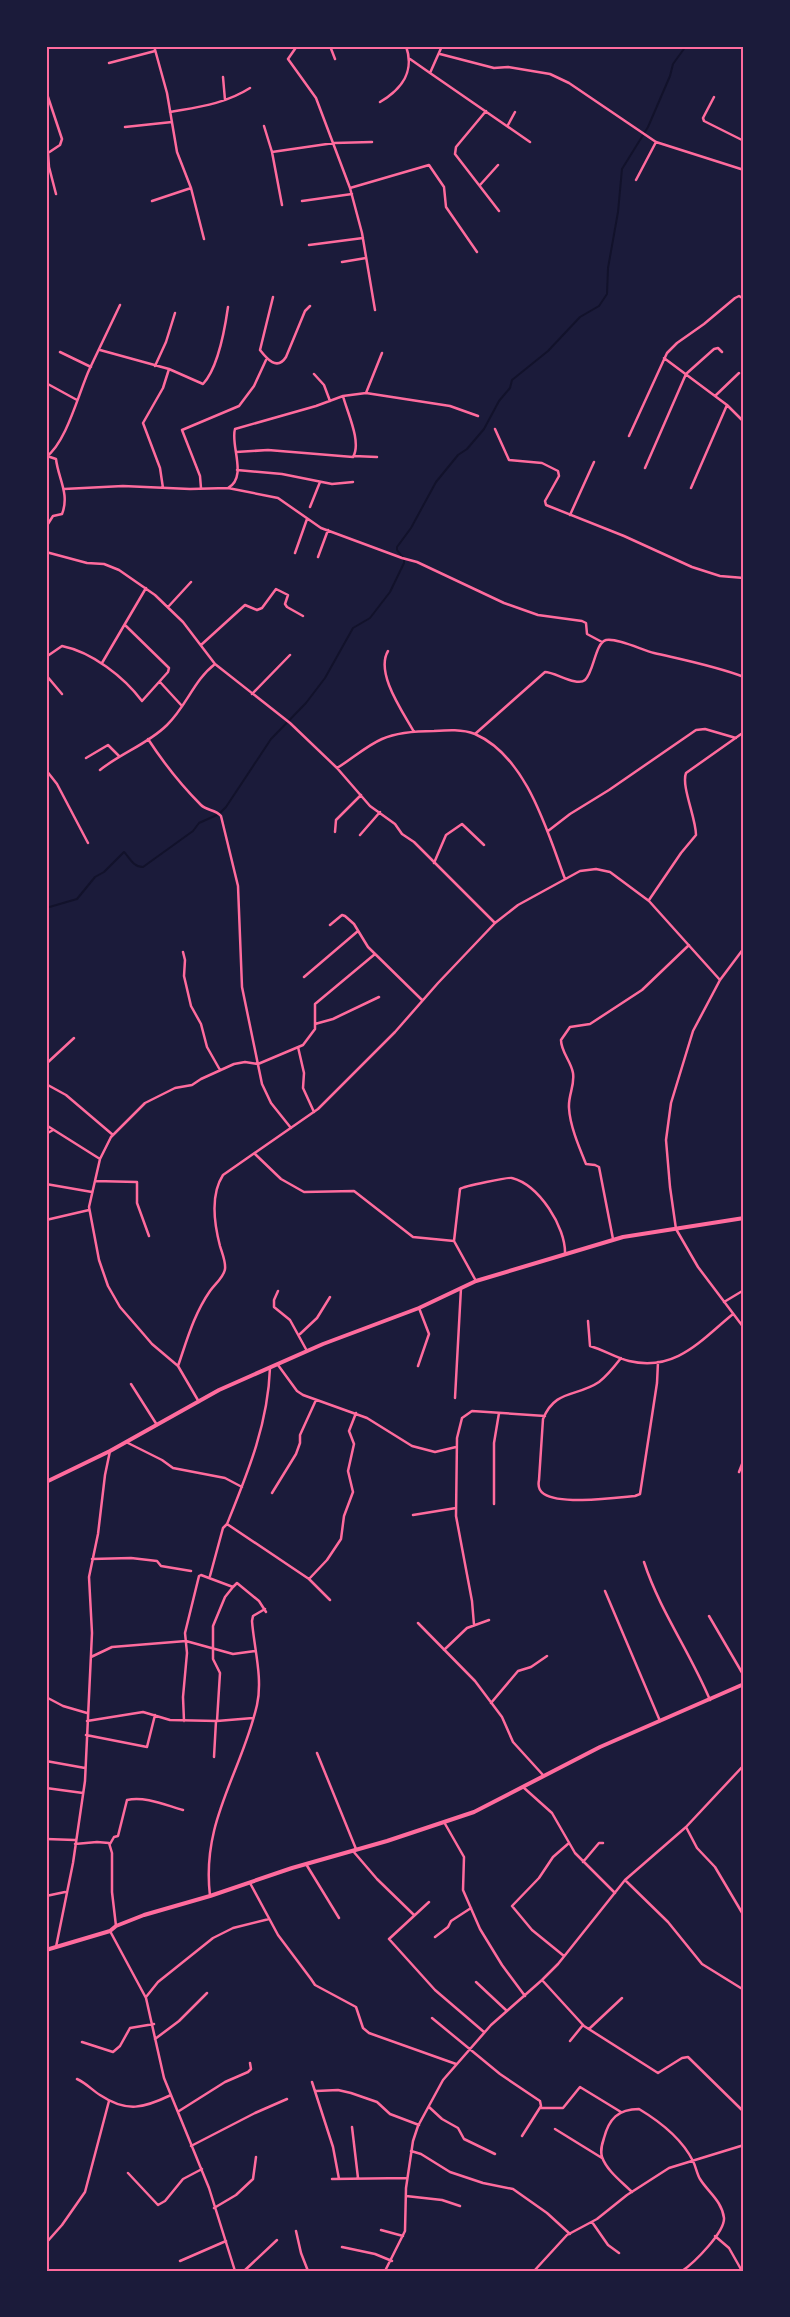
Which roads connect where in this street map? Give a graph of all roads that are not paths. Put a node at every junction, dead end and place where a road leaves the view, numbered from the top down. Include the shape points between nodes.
1 (154, 46) edge
2 (296, 46) edge
3 (330, 46) edge
4 (406, 46) edge
5 (442, 46) edge
6 (155, 51) junction
7 (440, 54) junction
8 (336, 59) dead end
9 (410, 59) junction
10 (109, 63) dead end
11 (430, 73) junction
12 (224, 77) dead end
13 (250, 88) dead end
14 (46, 91) edge
15 (714, 97) dead end
16 (225, 100) junction
17 (380, 102) dead end
18 (486, 111) junction
19 (170, 112) junction
20 (515, 112) dead end
21 (172, 122) junction
22 (508, 125) junction
23 (264, 126) dead end
24 (125, 127) dead end
25 (744, 141) edge
26 (372, 142) dead end
27 (530, 142) dead end
28 (656, 142) junction
29 (334, 143) junction
30 (272, 152) junction
31 (498, 165) dead end
32 (744, 170) edge
33 (636, 180) dead end
34 (480, 185) junction
35 (191, 188) junction
36 (350, 188) junction
37 (56, 194) dead end
38 (352, 194) junction
39 (152, 201) dead end
40 (302, 201) dead end
41 (282, 206) dead end
42 (499, 211) dead end
43 (363, 238) junction
44 (204, 239) dead end
45 (309, 245) dead end
46 (477, 252) dead end
47 (366, 258) junction
48 (342, 262) dead end
49 (273, 298) dead end
50 (744, 299) edge
51 (120, 305) dead end
52 (228, 306) dead end
53 (310, 306) dead end
54 (375, 310) dead end
55 (174, 313) dead end
56 (100, 350) junction
57 (60, 352) dead end
58 (722, 352) dead end
59 (382, 353) dead end
60 (664, 358) junction
61 (266, 360) junction
62 (155, 366) junction
63 (91, 367) junction
64 (169, 369) junction
65 (314, 374) dead end
66 (686, 374) junction
67 (739, 374) dead end
68 (46, 384) edge
69 (366, 393) junction
70 (343, 396) junction
71 (715, 396) junction
72 (77, 400) junction
73 (330, 401) junction
74 (727, 406) junction
75 (478, 416) dead end
76 (744, 422) edge
77 (495, 429) dead end
78 (629, 436) dead end
79 (236, 452) junction
80 (354, 456) junction
81 (47, 457) edge
82 (377, 457) dead end
83 (594, 462) dead end
84 (645, 468) dead end
85 (237, 470) junction
86 (320, 482) junction
87 (353, 482) dead end
88 (163, 488) junction
89 (201, 488) junction
90 (228, 488) junction
91 (691, 488) dead end
92 (64, 489) junction
93 (310, 507) dead end
94 (570, 515) junction
95 (306, 519) junction
96 (46, 527) edge
97 (328, 530) junction
98 (46, 552) edge
99 (294, 553) dead end
100 (318, 557) dead end
101 (744, 578) edge
102 (191, 582) dead end
103 (146, 588) junction
104 (168, 607) junction
105 (303, 616) dead end
106 (125, 625) junction
107 (602, 642) junction
108 (201, 645) junction
109 (388, 651) dead end
110 (290, 655) dead end
111 (46, 657) edge
112 (102, 663) junction
113 (214, 664) junction
114 (46, 675) edge
115 (744, 677) edge
116 (160, 682) junction
117 (62, 694) dead end
118 (252, 694) junction
119 (182, 706) junction
120 (414, 732) junction
121 (744, 732) edge
122 (475, 734) junction
123 (736, 738) junction
124 (148, 739) junction
125 (119, 756) junction
126 (86, 758) dead end
127 (338, 768) junction
128 (46, 770) edge
129 (100, 770) dead end
130 (360, 795) junction
131 (380, 812) junction
132 (335, 832) dead end
133 (547, 832) junction
134 (360, 835) dead end
135 (88, 843) dead end
136 (484, 845) dead end
137 (434, 863) junction
138 (565, 879) junction
139 (649, 901) junction
140 (495, 924) junction
141 (330, 925) dead end
142 (358, 931) junction
143 (689, 945) junction
144 (744, 948) edge
145 (183, 952) dead end
146 (375, 954) junction
147 (304, 977) dead end
148 (720, 980) junction
149 (379, 997) dead end
150 (422, 1000) junction
151 (315, 1024) junction
152 (74, 1038) dead end
153 (298, 1047) junction
154 (46, 1064) edge
155 (258, 1064) junction
156 (220, 1070) junction
157 (46, 1084) edge
158 (314, 1112) junction
159 (46, 1125) edge
160 (291, 1128) junction
161 (53, 1130) junction
162 (46, 1134) edge
163 (113, 1135) junction
164 (255, 1154) junction
165 (100, 1159) junction
166 (95, 1181) junction
167 (46, 1184) edge
168 (92, 1192) junction
169 (89, 1210) junction
170 (744, 1218) edge
171 (46, 1220) edge
172 (676, 1229) junction
173 (149, 1236) dead end
174 (613, 1239) junction
175 (454, 1241) junction
176 (564, 1254) junction
177 (476, 1281) junction
178 (461, 1288) junction
179 (744, 1290) edge
180 (278, 1291) dead end
181 (330, 1297) dead end
182 (724, 1302) junction
183 (419, 1308) junction
184 (733, 1314) junction
185 (588, 1321) dead end
186 (744, 1328) edge
187 (300, 1334) junction
188 (307, 1351) junction
189 (620, 1358) junction
190 (658, 1362) junction
191 (278, 1365) junction
192 (178, 1366) junction
193 (418, 1366) dead end
194 (270, 1368) junction
195 (131, 1384) dead end
196 (455, 1398) dead end
197 (316, 1400) junction
198 (199, 1402) junction
199 (356, 1413) junction
200 (498, 1414) junction
201 (545, 1416) junction
202 (157, 1426) junction
203 (126, 1442) junction
204 (456, 1446) junction
205 (110, 1451) junction
206 (744, 1459) edge
207 (739, 1472) dead end
208 (46, 1482) edge
209 (242, 1488) junction
210 (272, 1493) dead end
211 (494, 1504) dead end
212 (456, 1508) junction
213 (412, 1515) dead end
214 (227, 1524) junction
215 (92, 1559) junction
216 (644, 1562) dead end
217 (190, 1571) dead end
218 (210, 1576) junction
219 (310, 1578) junction
220 (233, 1587) junction
221 (606, 1591) dead end
222 (330, 1600) dead end
223 (709, 1616) dead end
224 (489, 1620) dead end
225 (418, 1623) dead end
226 (474, 1625) junction
227 (186, 1640) junction
228 (212, 1648) junction
229 (444, 1650) junction
230 (255, 1651) junction
231 (547, 1656) dead end
232 (91, 1658) junction
233 (744, 1676) edge
234 (744, 1684) edge
235 (46, 1697) edge
236 (710, 1700) junction
237 (491, 1703) junction
238 (87, 1713) junction
239 (156, 1715) junction
240 (253, 1718) junction
241 (87, 1721) junction
242 (184, 1721) junction
243 (216, 1721) junction
244 (660, 1721) junction
245 (86, 1735) junction
246 (317, 1753) dead end
247 (214, 1757) dead end
248 (46, 1761) edge
249 (744, 1765) edge
250 (85, 1768) junction
251 (543, 1775) junction
252 (522, 1786) junction
253 (46, 1788) edge
254 (83, 1792) junction
255 (183, 1810) dead end
256 (444, 1822) junction
257 (686, 1827) junction
258 (46, 1839) edge
259 (75, 1842) junction
260 (570, 1843) junction
261 (603, 1843) dead end
262 (110, 1846) junction
263 (354, 1850) junction
264 (583, 1862) junction
265 (306, 1864) junction
266 (626, 1880) junction
267 (250, 1883) junction
268 (65, 1892) junction
269 (615, 1893) junction
270 (46, 1896) edge
271 (210, 1896) junction
272 (429, 1902) dead end
273 (471, 1908) junction
274 (414, 1915) junction
275 (744, 1916) edge
276 (269, 1918) junction
277 (339, 1918) dead end
278 (116, 1926) junction
279 (110, 1931) junction
280 (435, 1937) dead end
281 (56, 1946) junction
282 (46, 1950) edge
283 (564, 1956) junction
284 (542, 1980) junction
285 (476, 1982) dead end
286 (744, 1990) edge
287 (207, 1993) dead end
288 (146, 1996) junction
289 (525, 1996) junction
290 (622, 1998) dead end
291 (507, 2011) junction
292 (432, 2018) dead end
293 (154, 2024) junction
294 (583, 2025) junction
295 (588, 2029) junction
296 (484, 2032) junction
297 (155, 2039) junction
298 (570, 2041) dead end
299 (82, 2042) dead end
300 (470, 2047) junction
301 (250, 2063) dead end
302 (456, 2064) junction
303 (77, 2079) dead end
304 (312, 2082) dead end
305 (316, 2091) junction
306 (171, 2096) junction
307 (287, 2099) dead end
308 (109, 2101) junction
309 (429, 2107) junction
310 (540, 2108) junction
311 (179, 2111) junction
312 (621, 2112) junction
313 (744, 2112) edge
314 (419, 2125) junction
315 (352, 2127) dead end
316 (555, 2129) dead end
317 (522, 2136) dead end
318 (744, 2144) edge
319 (191, 2146) junction
320 (411, 2151) junction
321 (495, 2154) dead end
322 (256, 2157) dead end
323 (603, 2159) junction
324 (692, 2160) junction
325 (202, 2169) junction
326 (128, 2173) dead end
327 (358, 2178) junction
328 (407, 2178) junction
329 (332, 2179) dead end
330 (339, 2179) junction
331 (632, 2192) junction
332 (406, 2196) junction
333 (460, 2206) dead end
334 (214, 2208) junction
335 (592, 2222) junction
336 (381, 2230) dead end
337 (296, 2231) dead end
338 (570, 2234) junction
339 (403, 2236) junction
340 (715, 2236) junction
341 (226, 2240) junction
342 (277, 2240) dead end
343 (46, 2243) edge
344 (342, 2247) dead end
345 (619, 2253) dead end
346 (180, 2261) dead end
347 (392, 2261) junction
348 (235, 2271) edge
349 (244, 2271) edge
350 (308, 2271) edge
351 (385, 2271) edge
352 (534, 2271) edge
353 (682, 2271) edge
354 (742, 2271) edge

1 - 6 street
2 - 29 street via 288,59 316,98
3 - 8 street
4 - 9 street
5 - 7 street
6 - 10 street
6 - 19 street
7 - 11 street
7 - 28 street via 494,68 508,67 555,76
9 - 11 street
9 - 17 street via 402,84
11 - 18 street
12 - 16 street
13 - 16 street
14 - 37 street via 62,139 60,145 48,153
15 - 25 street via 704,121
16 - 19 street
18 - 22 street
18 - 34 street via 454,151
19 - 21 street
20 - 22 street
21 - 24 street
21 - 35 street via 177,152
22 - 27 street
23 - 30 street
26 - 29 street
28 - 32 street
28 - 33 street
29 - 30 street
29 - 36 street
30 - 41 street
31 - 34 street
34 - 42 street
35 - 39 street
35 - 44 street
36 - 38 street
36 - 46 street via 429,164 444,187 446,207
38 - 40 street
38 - 43 street
43 - 45 street
43 - 47 street
47 - 48 street
47 - 54 street
49 - 61 street via 260,348
50 - 60 street via 736,298 677,343
51 - 56 street
52 - 64 street via 223,337 204,383
53 - 61 street via 284,361 278,364
55 - 62 street
56 - 62 street
56 - 63 street
57 - 63 street
58 - 66 street via 714,349
59 - 69 street
60 - 66 street
60 - 78 street
61 - 89 street via 252,391 239,406 182,430 200,476
62 - 64 street
63 - 72 street
64 - 88 street via 163,388 143,423 160,468
65 - 73 street via 324,385
66 - 71 street
66 - 84 street
67 - 71 street
68 - 72 street
69 - 70 street
69 - 75 street via 450,406
70 - 73 street
70 - 80 street via 352,423
71 - 74 street
72 - 81 street via 68,424
73 - 79 street via 235,428
74 - 76 street
74 - 91 street
77 - 94 street via 509,460 542,463 558,472 545,503
79 - 80 street via 268,450
79 - 85 street
80 - 82 street
81 - 92 street via 56,459
83 - 94 street
85 - 86 street
85 - 90 street via 236,481
86 - 87 street
86 - 93 street
88 - 89 street
88 - 92 street
89 - 90 street
90 - 95 street via 278,498
92 - 96 street via 62,514 54,516
94 - 101 street via 708,573
95 - 97 street
95 - 99 street
97 - 100 street
97 - 107 street via 427,566 504,603 538,615 582,621 586,623 587,634
98 - 103 street via 104,564 125,572
102 - 104 street
103 - 104 street
103 - 106 street
104 - 108 street
105 - 108 street via 287,608 288,595 276,589 262,608 257,610 245,604
106 - 112 street
106 - 116 street via 167,666 168,672
107 - 115 street via 614,640
107 - 122 street via 586,680 579,682 545,672
108 - 113 street
109 - 120 street via 384,657 390,691
110 - 118 street
111 - 112 street via 62,646
112 - 116 street via 142,701
113 - 118 street
113 - 119 street
114 - 117 street
116 - 119 street
118 - 127 street via 286,719
119 - 124 street via 169,724
120 - 122 street via 454,730
120 - 127 street via 383,738
121 - 123 street
122 - 133 street via 493,746 517,770 542,815
123 - 133 street via 705,729 696,730
123 - 139 street via 686,774 684,784 694,814 696,835
124 - 125 street
124 - 155 street via 164,763 202,806 221,816 238,886 242,987
125 - 126 street via 108,745
125 - 129 street
127 - 130 street
128 - 135 street via 57,784
130 - 131 street
130 - 132 street via 336,820
131 - 134 street
131 - 137 street
133 - 138 street
136 - 137 street via 462,824 446,835
137 - 140 street
138 - 139 street via 580,871 596,869 610,872
138 - 140 street via 518,906
139 - 143 street
140 - 150 street
141 - 142 street via 344,915
142 - 146 street
142 - 147 street
143 - 148 street
143 - 174 street via 642,990 590,1024 570,1027 561,1040 573,1072 570,1116 586,1164 599,1167
144 - 148 street
145 - 156 street via 187,992 207,1047
146 - 150 street
146 - 151 street via 315,1004
148 - 172 street via 694,1031 667,1121 667,1158
149 - 151 street
150 - 158 street via 382,1046
151 - 153 street via 311,1035
152 - 154 street
153 - 155 street
153 - 158 street via 305,1093
155 - 156 street via 239,1063
155 - 160 street via 265,1094
156 - 163 street via 145,1103
157 - 163 street via 66,1095
158 - 160 street
159 - 161 street
160 - 164 street
161 - 162 street
161 - 165 street
163 - 165 street
164 - 175 street via 281,1179 304,1192 354,1192 413,1237
164 - 192 street via 235,1165 218,1184 216,1225 226,1266 195,1317
165 - 166 street
166 - 168 street
166 - 173 street via 137,1182 137,1203
167 - 168 street
168 - 169 street
169 - 171 street
169 - 192 street via 108,1286 120,1307 152,1344
170 - 172 street
172 - 174 street
172 - 182 street via 698,1268
174 - 176 street
175 - 176 street via 460,1188 512,1177 523,1182 551,1211 565,1245
175 - 177 street
176 - 177 street
177 - 178 street
178 - 183 street
178 - 196 street
179 - 182 street
180 - 187 street via 274,1306
181 - 187 street via 317,1318
182 - 184 street
183 - 188 street
183 - 193 street via 429,1334
184 - 186 street
184 - 190 street via 680,1357
185 - 189 street via 590,1346
187 - 188 street
188 - 191 street
189 - 190 street via 631,1362
189 - 201 street via 599,1382 557,1399
190 - 201 street via 648,1447 638,1495 563,1500 541,1492 539,1480
191 - 194 street
191 - 197 street via 297,1391
192 - 198 street
194 - 198 street
194 - 209 street via 264,1420
195 - 202 street
197 - 199 street
197 - 210 street via 300,1435 296,1454
198 - 202 street
199 - 204 street via 380,1424 412,1446 435,1452
199 - 219 street via 348,1431 354,1444 348,1471 353,1492 344,1516 341,1538
200 - 201 street
200 - 204 street via 472,1411 465,1414
200 - 211 street via 494,1443
202 - 203 street
203 - 205 street
203 - 209 street via 173,1468 225,1478
204 - 212 street
205 - 208 street
205 - 215 street
206 - 207 street
209 - 214 street
212 - 213 street
212 - 226 street
214 - 218 street via 223,1528
214 - 219 street
215 - 217 street via 144,1559
215 - 232 street via 89,1577
216 - 236 street via 653,1591 694,1664
218 - 220 street
218 - 227 street via 198,1578
219 - 222 street
220 - 228 street via 215,1620
220 - 230 street via 237,1583 242,1586 266,1610 253,1616
221 - 244 street
223 - 233 street
224 - 226 street
225 - 229 street
226 - 229 street
227 - 228 street
227 - 232 street via 112,1647
227 - 242 street
228 - 230 street via 233,1654
228 - 243 street via 220,1673
229 - 237 street via 475,1681
230 - 240 street via 259,1693
231 - 237 street via 518,1671
232 - 238 street
234 - 236 street
235 - 238 street
236 - 244 street
237 - 251 street via 513,1742
238 - 241 street
239 - 241 street via 136,1713
239 - 242 street
239 - 245 street via 147,1747
240 - 243 street
240 - 271 street via 246,1745 214,1826 208,1875
241 - 245 street
242 - 243 street
243 - 247 street
244 - 251 street
245 - 250 street
246 - 263 street
248 - 250 street
249 - 257 street
250 - 254 street
251 - 252 street
252 - 256 street via 474,1812
252 - 260 street via 557,1820
253 - 254 street
254 - 259 street
255 - 262 street via 147,1800 127,1800 118,1836
256 - 263 street
256 - 273 street via 464,1857 463,1890
257 - 266 street
257 - 275 street via 697,1848 718,1871
258 - 259 street
259 - 262 street via 103,1842
259 - 268 street
260 - 264 street
260 - 283 street via 553,1857 540,1878 512,1906 532,1930
261 - 264 street via 599,1843
262 - 278 street
263 - 265 street
263 - 274 street via 377,1879
264 - 269 street
265 - 267 street
265 - 277 street
266 - 269 street
266 - 286 street via 668,1922 706,1968
267 - 271 street
267 - 276 street
268 - 270 street
268 - 281 street
269 - 283 street
271 - 278 street
272 - 274 street
273 - 280 street
273 - 289 street via 502,1965
274 - 296 street via 390,1936 390,1941 435,1990
276 - 288 street via 233,1928 213,1938 158,1982
276 - 302 street via 283,1943 315,1984 356,2007 363,2028 369,2033
278 - 279 street
279 - 281 street
279 - 288 street
281 - 282 street
283 - 284 street
284 - 289 street
284 - 294 street
285 - 291 street
287 - 297 street
288 - 293 street
289 - 291 street
290 - 295 street
291 - 296 street
292 - 300 street
293 - 297 street
293 - 299 street via 130,2028 113,2052
294 - 295 street
294 - 298 street
295 - 313 street via 658,2073 688,2057
296 - 300 street
297 - 306 street
300 - 302 street
300 - 310 street via 500,2074 540,2101
301 - 311 street via 251,2070
302 - 309 street via 443,2080
303 - 308 street
304 - 305 street
305 - 314 street via 351,2093 377,2102 390,2114
305 - 330 street
306 - 308 street via 139,2108
306 - 311 street
307 - 319 street
308 - 343 street via 85,2192
309 - 314 street
309 - 321 street via 458,2128 464,2139
310 - 312 street via 563,2108 580,2087
310 - 317 street
311 - 319 street
312 - 323 street via 614,2115 608,2124 601,2148
312 - 324 street via 639,2109 651,2116 674,2136
314 - 320 street
315 - 327 street
316 - 323 street
318 - 324 street
319 - 325 street
320 - 328 street
320 - 338 street via 450,2172 512,2188
322 - 334 street via 253,2179 236,2195
323 - 331 street
324 - 331 street via 669,2168
324 - 340 street via 724,2217
325 - 326 street via 183,2179 158,2205
325 - 334 street
327 - 328 street
327 - 330 street
328 - 332 street
329 - 330 street
331 - 335 street
332 - 333 street via 442,2200
332 - 339 street
334 - 341 street
335 - 338 street
335 - 345 street via 608,2245
336 - 339 street
337 - 350 street
338 - 352 street
339 - 347 street
340 - 353 street via 694,2263
340 - 354 street via 729,2248
341 - 346 street
341 - 348 street
342 - 349 street
344 - 347 street
347 - 351 street

